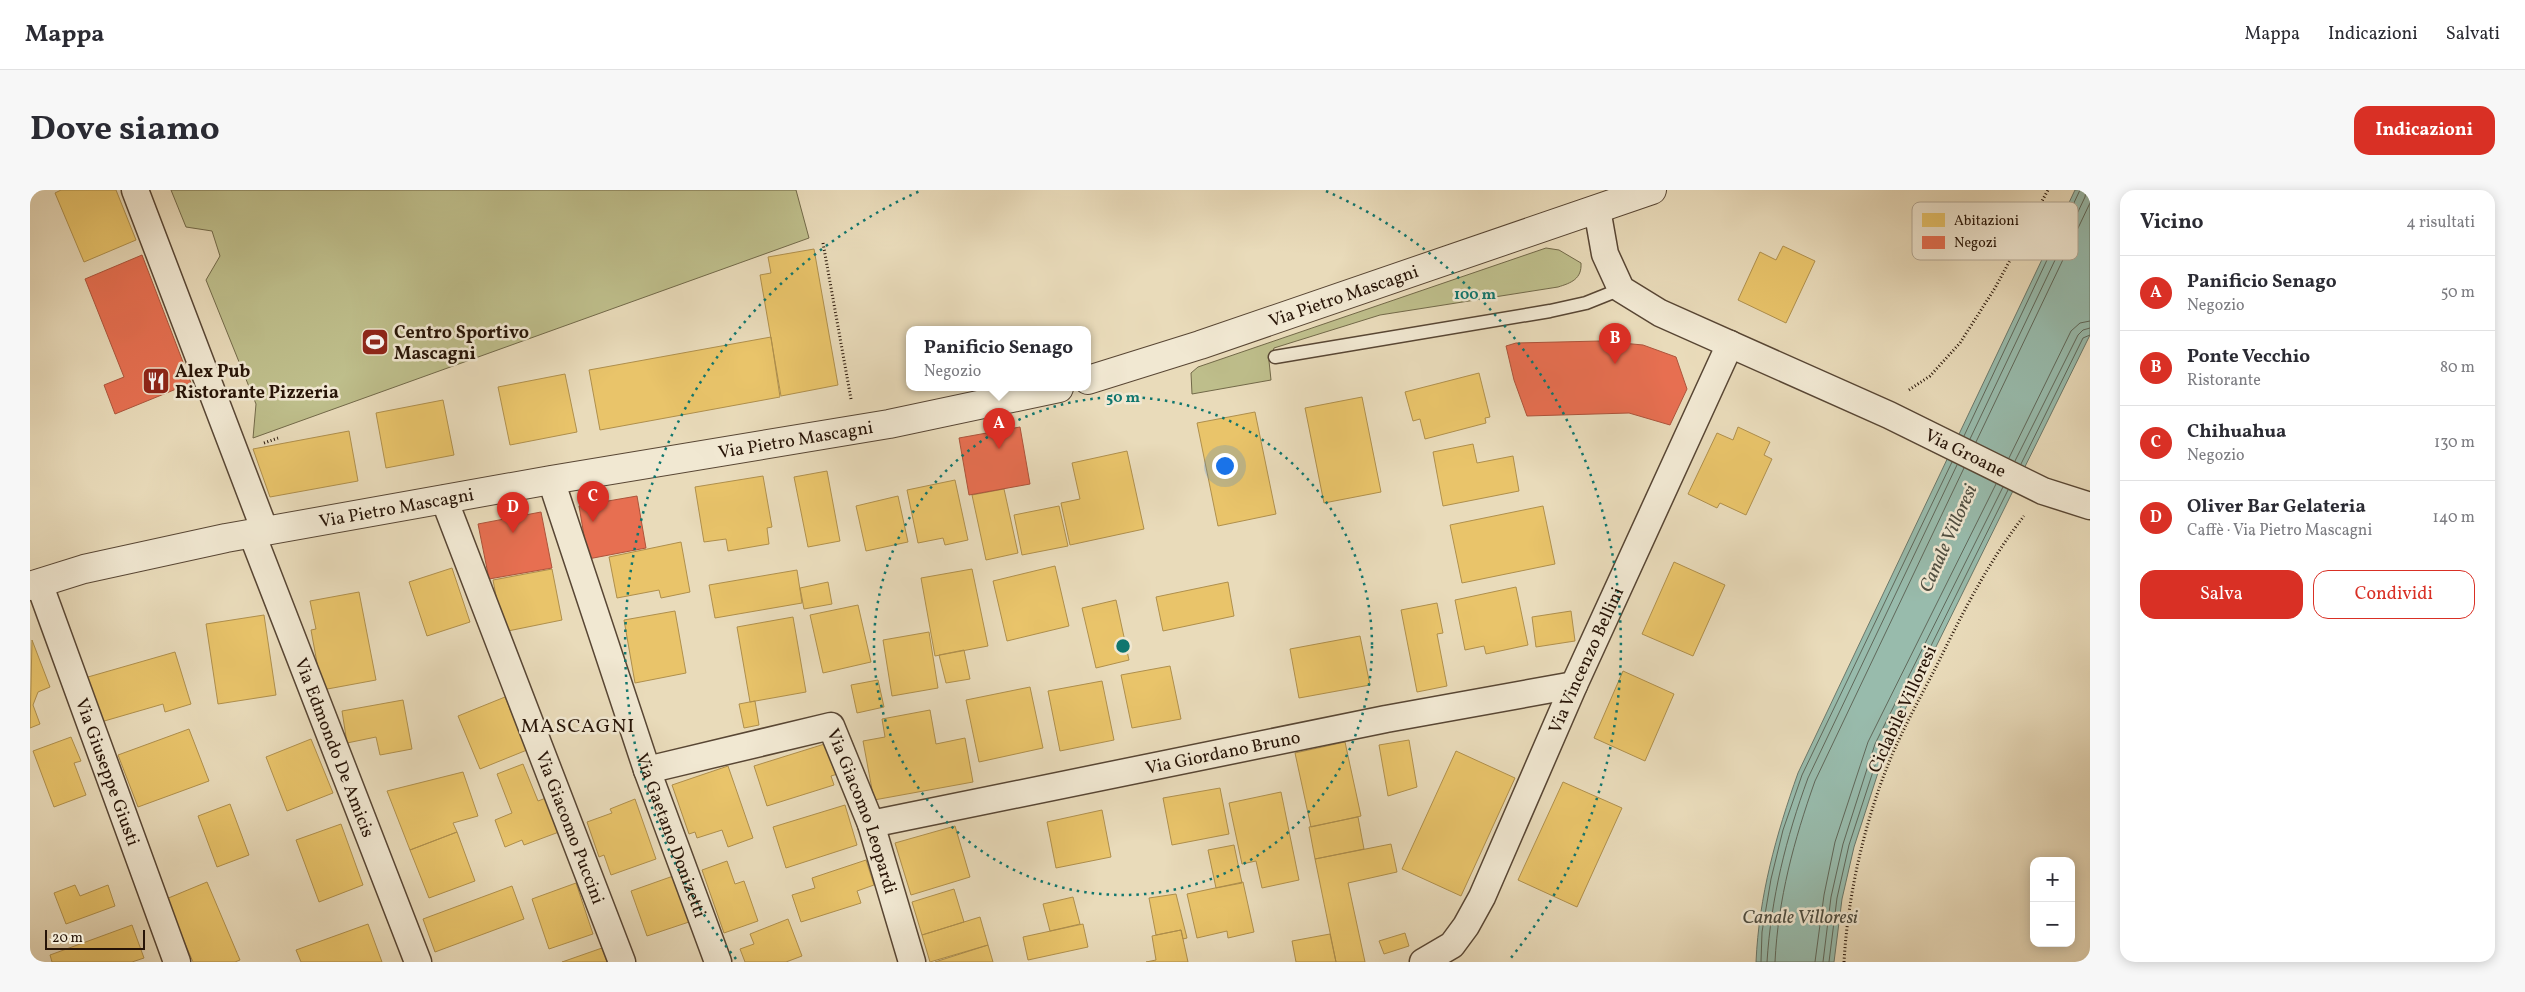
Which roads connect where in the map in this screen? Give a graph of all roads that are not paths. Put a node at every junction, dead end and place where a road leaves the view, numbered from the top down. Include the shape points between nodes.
1 (135, 190) edge
2 (1652, 190) edge
3 (1597, 209) junction
4 (1621, 289) junction
5 (1730, 344) junction
6 (1275, 357) dead end
7 (1091, 379) edge
8 (1046, 391) edge
9 (551, 480) junction
10 (444, 498) junction
11 (2090, 506) edge
12 (259, 532) junction
13 (34, 584) edge
14 (1574, 684) junction
15 (647, 770) junction
16 (870, 824) junction
17 (178, 962) edge
18 (418, 962) edge
19 (622, 962) edge
20 (718, 962) edge
21 (912, 962) edge
22 (1423, 962) edge

1 - 12 street, Via Edmondo De Amicis
2 - 3 street, Via Pietro Mascagni
3 - 4 street via 1605,254
3 - 7 street, Via Pietro Mascagni
4 - 5 street, Via Groane via 1660,313
4 - 6 lane via 1586,303 1550,311
5 - 11 street, Via Groane via 1888,415 2042,491
5 - 14 street, Via Vincenzo Bellini
8 - 9 street, Via Pietro Mascagni via 956,412
9 - 10 street, Via Pietro Mascagni
9 - 15 street, Via Gaetano Donizetti
10 - 12 street, Via Pietro Mascagni
10 - 19 street, Via Giacomo Puccini
12 - 13 street, Via Pietro Mascagni via 84,569
12 - 18 street, Via Edmondo De Amicis
13 - 17 street, Via Giuseppe Giusti
14 - 16 street, Via Giordano Bruno
14 - 22 street, Via Vincenzo Bellini via 1482,897 1452,945
15 - 16 street, Via Giacomo Leopardi via 831,726
15 - 20 street, Via Gaetano Donizetti
16 - 21 street, Via Giacomo Leopardi

